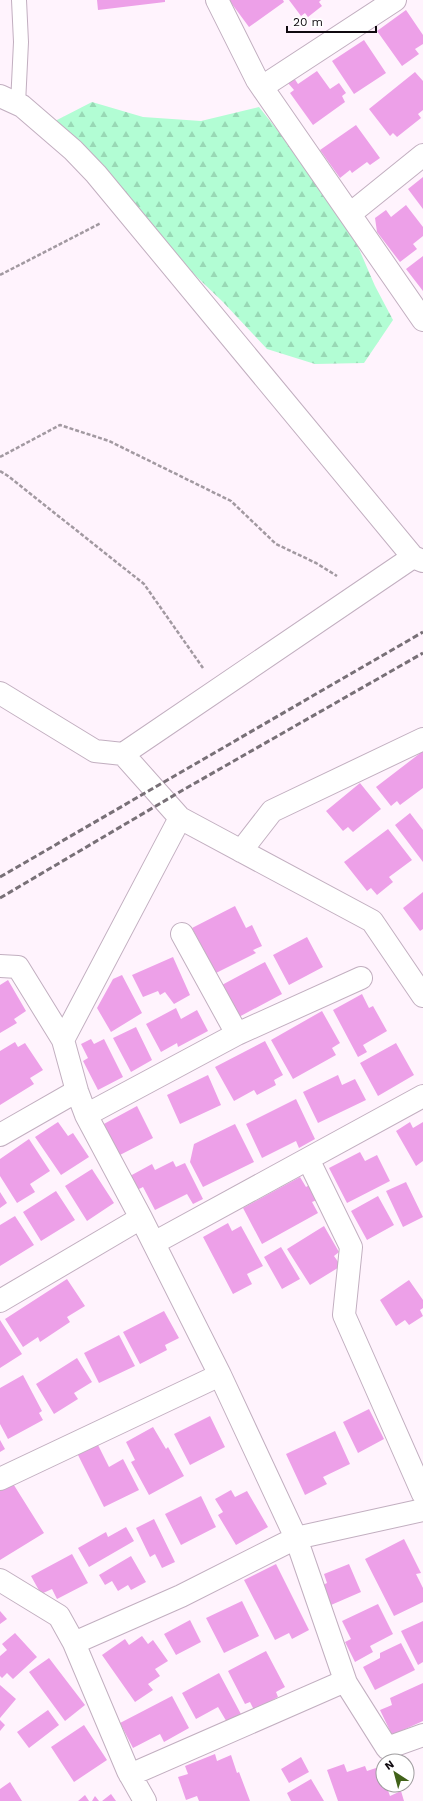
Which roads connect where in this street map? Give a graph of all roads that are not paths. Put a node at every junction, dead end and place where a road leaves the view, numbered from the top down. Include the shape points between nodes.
1 (19, 0) edge
2 (217, 0) edge
3 (395, 0) edge
4 (262, 87) junction
5 (9, 100) edge
6 (423, 155) edge
7 (350, 214) junction
8 (423, 320) edge
9 (418, 559) edge
10 (0, 694) edge
11 (423, 739) edge
12 (123, 754) junction
13 (180, 818) junction
14 (241, 851) junction
15 (182, 934) dead end
16 (0, 966) edge
17 (361, 978) dead end
18 (423, 996) edge
19 (237, 1034) junction
20 (64, 1040) junction
21 (77, 1091) junction
22 (423, 1096) edge
23 (86, 1115) junction
24 (0, 1135) edge
25 (308, 1159) junction
26 (141, 1218) junction
27 (154, 1243) junction
28 (0, 1301) edge
29 (220, 1375) junction
30 (0, 1479) edge
31 (423, 1494) edge
32 (423, 1510) edge
33 (296, 1538) junction
34 (0, 1580) edge
35 (74, 1643) junction
36 (345, 1681) junction
37 (423, 1735) edge
38 (130, 1775) junction
39 (145, 1801) edge

1 - 5 lane via 21,42
2 - 4 street
3 - 4 street
4 - 7 street
5 - 9 street via 73,150 96,174
6 - 7 street
7 - 8 street
9 - 12 street via 359,594
10 - 12 street via 95,751
11 - 14 street via 272,811
12 - 13 street
13 - 14 street
13 - 20 street
14 - 18 street via 372,921
15 - 19 street
16 - 20 street via 18,967
17 - 19 street
19 - 23 street
20 - 21 street
21 - 23 street
21 - 24 street
22 - 25 street
23 - 26 street
25 - 27 street
25 - 31 street via 352,1247 344,1315
26 - 27 street
26 - 28 street
27 - 29 street
29 - 30 street
29 - 33 street
32 - 33 street
33 - 35 street via 181,1596
33 - 36 street
34 - 35 street via 60,1616
35 - 38 street
36 - 37 street via 387,1748
36 - 38 street
38 - 39 street

